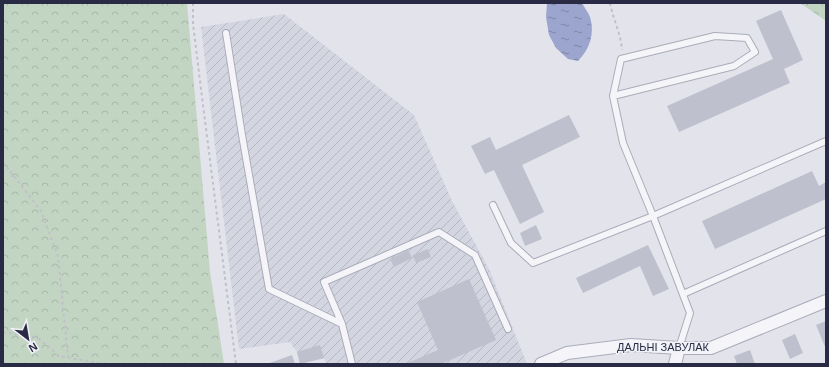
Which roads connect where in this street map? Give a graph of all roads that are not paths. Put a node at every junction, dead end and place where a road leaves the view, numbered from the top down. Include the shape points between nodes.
1 (226, 33) dead end
2 (612, 96) junction
3 (826, 141) edge
4 (493, 205) dead end
5 (653, 216) junction
6 (826, 231) edge
7 (683, 294) junction
8 (826, 301) edge
9 (342, 324) junction
10 (508, 329) dead end
11 (679, 348) junction
12 (352, 364) edge
13 (541, 364) edge
14 (675, 364) edge

1 - 9 lane via 269,289
2 - 2 lane via 734,66 755,52 747,38 715,36 621,59
2 - 5 lane via 623,143
3 - 5 lane
4 - 5 lane via 511,244 533,263
5 - 7 lane
6 - 7 lane
7 - 11 lane via 690,313
8 - 11 street, ДАЛЬНІ ЗАВУЛАК via 710,348
9 - 10 lane via 324,282 439,232 474,255
9 - 12 lane
11 - 13 street, ДАЛЬНІ ЗАВУЛАК via 631,345 567,353
11 - 14 street

